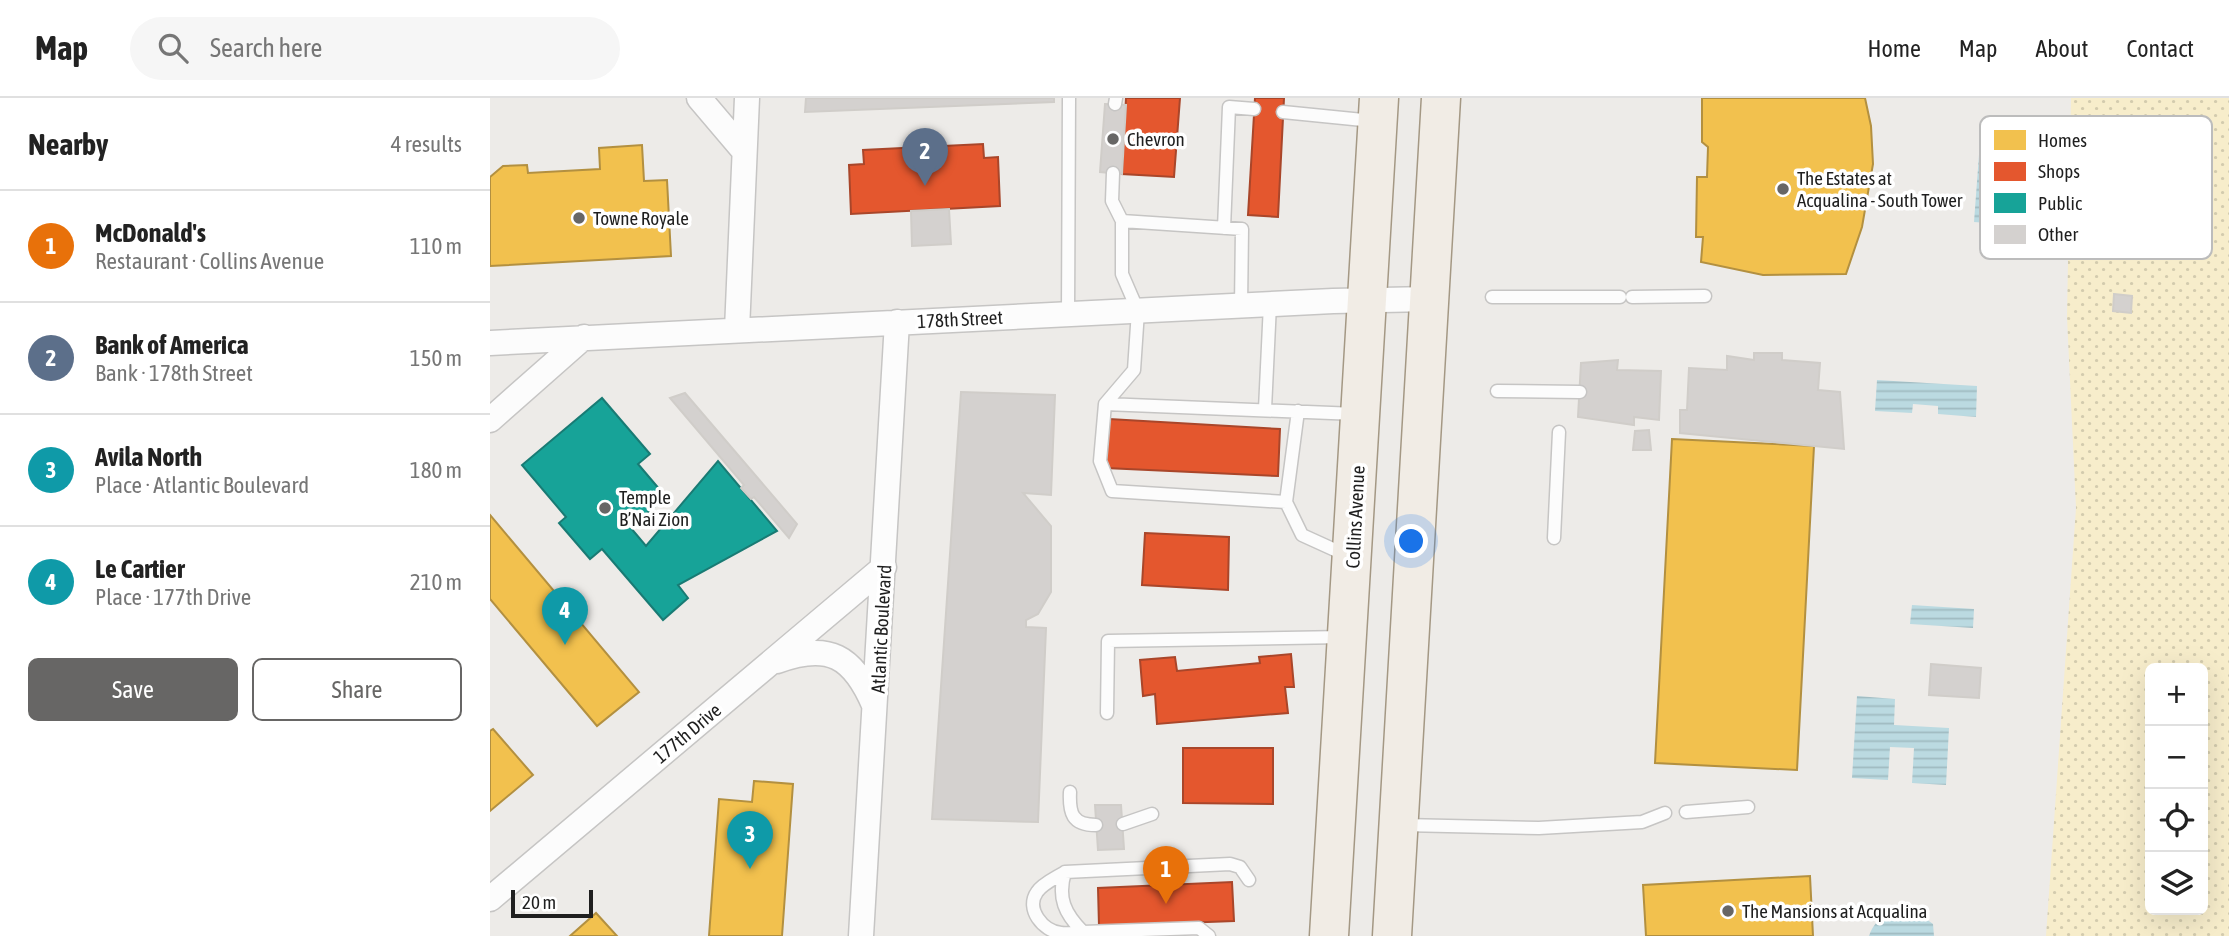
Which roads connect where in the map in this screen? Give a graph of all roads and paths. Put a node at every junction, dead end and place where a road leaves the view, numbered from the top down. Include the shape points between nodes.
1 (699, 98) edge
2 (747, 98) edge
3 (1069, 98) edge
4 (1441, 98) edge
5 (1229, 102) edge
6 (1254, 109) dead end
7 (1378, 110) edge
8 (1283, 112) dead end
9 (744, 151) junction
10 (1112, 173) dead end
11 (1122, 221) junction
12 (1224, 228) junction
13 (1705, 296) dead end
14 (1492, 297) dead end
15 (1430, 299) junction
16 (1367, 300) junction
17 (1270, 304) junction
18 (1241, 306) junction
19 (1138, 311) junction
20 (1068, 314) junction
21 (897, 322) junction
22 (737, 330) junction
23 (584, 337) junction
24 (490, 343) edge
25 (1497, 391) dead end
26 (1580, 392) dead end
27 (1105, 404) junction
28 (1265, 409) junction
29 (1298, 411) junction
30 (1361, 415) junction
31 (490, 420) edge
32 (1559, 432) dead end
33 (1286, 502) junction
34 (1554, 538) dead end
35 (1352, 558) junction
36 (884, 567) junction
37 (1348, 637) junction
38 (768, 664) junction
39 (877, 712) junction
40 (1107, 713) dead end
41 (1070, 792) dead end
42 (1748, 807) dead end
43 (1686, 812) dead end
44 (1665, 813) dead end
45 (1152, 814) dead end
46 (1122, 824) dead end
47 (1096, 825) dead end
48 (1399, 825) junction
49 (1065, 872) junction
50 (1249, 880) dead end
51 (490, 899) edge
52 (1083, 932) junction
53 (861, 936) edge
54 (1209, 936) edge
55 (1329, 936) edge
56 (1392, 936) edge

1 - 9 street
2 - 9 street
3 - 20 lane
4 - 15 main road
5 - 6 lane
5 - 12 lane
7 - 8 lane
7 - 16 main road, Collins Avenue
9 - 22 street
10 - 11 lane via 1112,201
11 - 12 lane
11 - 19 lane via 1122,274
12 - 18 lane via 1242,229
13 - 14 lane
15 - 16 street, 178th Street
15 - 48 main road
16 - 17 street, 178th Street
16 - 30 main road, Collins Avenue
17 - 18 street, 178th Street
17 - 28 lane
18 - 19 street, 178th Street
19 - 20 street, 178th Street
19 - 27 lane via 1134,370
20 - 21 street, 178th Street
21 - 22 street, 178th Street
21 - 36 street, Atlantic Boulevard
22 - 23 street, 178th Street
23 - 24 street, 178th Street
23 - 31 street
25 - 26 lane
27 - 28 lane
27 - 33 lane via 1100,461 1112,491
28 - 29 lane
29 - 30 lane
29 - 33 lane
30 - 35 main road, Collins Avenue
32 - 34 lane
33 - 35 lane via 1302,535
35 - 37 main road, Collins Avenue
36 - 38 street, 177th Drive
36 - 39 street, Atlantic Boulevard
37 - 40 lane via 1108,641
37 - 55 main road, Collins Avenue
38 - 39 street via 807,652 840,657 861,676
38 - 51 street, 177th Drive
39 - 53 street, Atlantic Boulevard
41 - 47 lane via 1073,819
42 - 43 lane
44 - 48 lane via 1642,822 1539,828
45 - 46 lane
48 - 56 main road
49 - 50 lane via 1230,864 1240,867
49 - 52 lane via 1060,888 1063,903
49 - 52 lane via 1037,892 1033,903 1036,916 1046,928 1059,933
52 - 54 lane via 1199,928

